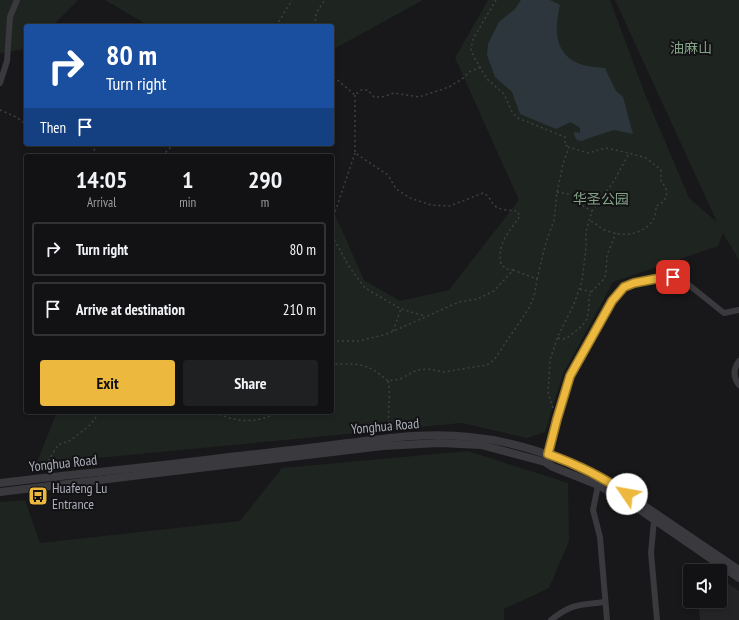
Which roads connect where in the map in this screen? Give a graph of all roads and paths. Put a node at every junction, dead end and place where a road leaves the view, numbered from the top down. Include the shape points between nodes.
1 (17, 0) edge
2 (292, 0) edge
3 (325, 0) edge
4 (496, 0) edge
5 (277, 24) edge
6 (315, 24) edge
7 (481, 67) junction
8 (334, 76) edge
9 (0, 82) edge
10 (355, 95) junction
11 (0, 110) edge
12 (24, 123) edge
13 (172, 146) edge
14 (569, 147) junction
15 (355, 153) junction
16 (164, 154) edge
17 (628, 155) dead end
18 (557, 192) junction
19 (592, 211) junction
20 (334, 215) edge
21 (589, 220) junction
22 (616, 233) junction
23 (334, 239) edge
24 (513, 270) junction
25 (537, 279) junction
26 (580, 289) junction
27 (591, 292) junction
28 (401, 309) junction
29 (739, 310) edge
30 (425, 316) junction
31 (393, 331) junction
32 (557, 337) junction
33 (334, 341) edge
34 (739, 361) edge
35 (334, 364) edge
36 (388, 381) junction
37 (739, 385) edge
38 (98, 414) edge
39 (219, 414) edge
40 (274, 414) edge
41 (557, 419) junction
42 (391, 438) junction
43 (547, 458) junction
44 (46, 477) junction
45 (0, 482) edge
46 (598, 485) junction
47 (0, 492) edge
48 (654, 520) junction
49 (739, 570) edge
50 (739, 578) edge
51 (605, 602) junction
52 (551, 620) edge
53 (606, 620) edge
54 (657, 620) edge

1 - 9 street via 10,17 8,61
2 - 5 path
3 - 6 path via 316,13
4 - 7 path via 473,40 471,49
7 - 10 path via 469,72 449,87 419,97 394,93 374,97 368,90 361,90
7 - 14 path via 487,79 504,94 512,112 518,118 565,137 565,145
8 - 10 path
10 - 15 path
11 - 12 path
13 - 16 path
14 - 18 path
14 - 22 path via 588,153 606,148 629,153 646,158 662,170 660,181 667,192 665,199 656,206 652,223 636,234
15 - 20 path
15 - 24 path via 388,175 396,189 410,198 450,206 483,193 494,205 503,210 517,211 520,216 499,250 500,264 506,269
17 - 19 path via 614,181
18 - 19 path via 574,197
18 - 25 path via 554,220
19 - 21 path
21 - 22 path via 604,230
21 - 26 path
22 - 27 path via 607,255 604,279
23 - 28 path via 348,265 365,288
24 - 25 path
24 - 30 path via 494,290 476,299 459,302
25 - 36 path via 534,298 529,308 494,360 487,365 443,372 417,370 400,379
26 - 27 path
26 - 32 path
27 - 32 path via 587,319 582,326 567,338
28 - 30 path
28 - 31 path
29 - 41 street via 724,313 684,281 673,277 624,287 612,301 570,376
30 - 31 path
31 - 33 path via 359,341
32 - 41 path via 550,360 548,393
34 - 37 street via 734,375
35 - 36 path via 360,364 370,367
36 - 42 path via 390,400 387,418
38 - 44 path via 89,426 71,440 58,445 44,466
39 - 40 path via 237,421
41 - 43 street
42 - 43 street, Yonghua Road via 470,437 506,443
42 - 44 street, Yonghua Road
43 - 46 street, Yonghua Road via 553,466
43 - 47 street, Yonghua Road via 481,445 439,443 376,447
43 - 49 street, Yonghua Road via 565,460 615,486
44 - 45 street, Yonghua Road
46 - 48 street, Yonghua Road
46 - 51 street via 593,510 600,537
48 - 50 street, Yonghua Road
48 - 54 street via 651,553
51 - 52 street via 576,605
51 - 53 street

